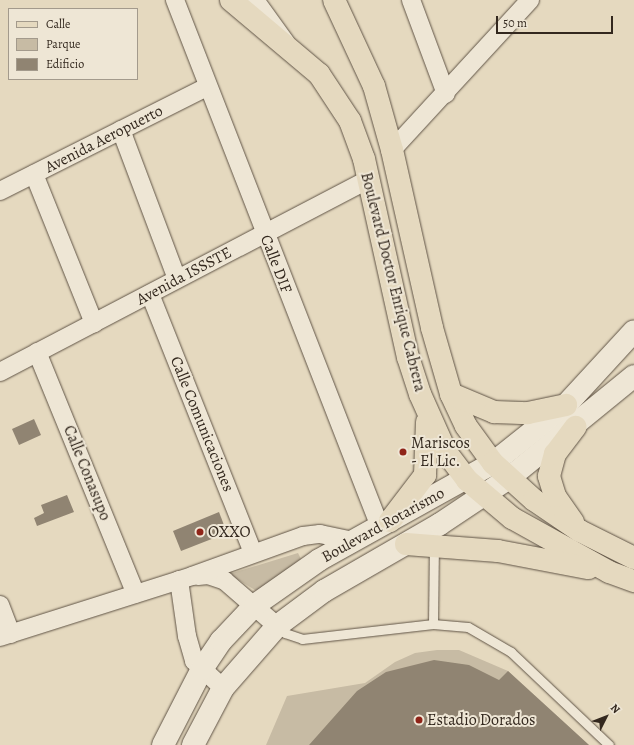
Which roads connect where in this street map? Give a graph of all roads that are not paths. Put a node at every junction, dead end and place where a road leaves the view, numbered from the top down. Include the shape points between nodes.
1 (175, 0) edge
2 (231, 0) edge
3 (255, 0) edge
4 (334, 0) edge
5 (411, 0) edge
6 (530, 0) edge
7 (287, 44) junction
8 (207, 87) junction
9 (446, 94) junction
10 (121, 130) junction
11 (392, 150) junction
12 (34, 174) junction
13 (368, 180) junction
14 (0, 191) edge
15 (264, 234) junction
16 (177, 279) junction
17 (150, 294) junction
18 (94, 323) junction
19 (634, 331) edge
20 (38, 352) junction
21 (1, 369) edge
22 (634, 376) edge
23 (451, 394) junction
24 (566, 405) junction
25 (427, 411) junction
26 (575, 427) junction
27 (493, 463) junction
28 (509, 478) junction
29 (467, 480) junction
30 (483, 495) junction
31 (384, 524) junction
32 (580, 531) junction
33 (353, 541) junction
34 (406, 544) junction
35 (434, 545) junction
36 (253, 553) junction
37 (634, 558) edge
38 (609, 572) junction
39 (185, 578) junction
40 (634, 581) edge
41 (136, 594) junction
42 (0, 605) edge
43 (255, 606) junction
44 (433, 624) junction
45 (277, 626) junction
46 (5, 635) edge
47 (202, 669) junction
48 (223, 688) junction
49 (162, 745) edge
50 (193, 745) edge
51 (609, 745) edge

1 - 8 street, Calle DIF
2 - 7 main road, Boulevard Doctor Enrique Cabrera
3 - 7 street via 272,18
4 - 11 main road, Boulevard Doctor Enrique Cabrera via 361,52
5 - 9 street
6 - 9 street
7 - 13 main road, Boulevard Doctor Enrique Cabrera via 320,74 335,94 357,137
8 - 10 street, Avenida Aeropuerto
8 - 15 street, Calle DIF
9 - 11 street
10 - 12 street, Avenida Aeropuerto
10 - 16 street
11 - 23 main road, Boulevard Doctor Enrique Cabrera via 432,328
12 - 14 street, Avenida Aeropuerto
12 - 18 street
13 - 15 street, Avenida ISSSTE
13 - 25 main road, Boulevard Doctor Enrique Cabrera via 408,357
15 - 16 street, Avenida ISSSTE
15 - 31 street, Calle DIF
16 - 17 street, Avenida ISSSTE
17 - 18 street, Avenida ISSSTE
17 - 36 street, Calle Comunicaciones
18 - 20 street, Avenida ISSSTE
19 - 24 street, Boulevard Rotarismo
20 - 21 street, Avenida ISSSTE
20 - 41 street, Calle Conasupo
22 - 26 street, Boulevard Rotarismo
23 - 24 main road via 494,412 528,413
23 - 27 main road, Boulevard Doctor Enrique Cabrera via 466,426
24 - 27 street, Boulevard Rotarismo
25 - 29 main road, Boulevard Doctor Enrique Cabrera via 446,452
25 - 31 main road via 429,454 425,475
26 - 28 street, Boulevard Rotarismo
26 - 32 main road via 555,454 549,476 555,496
27 - 28 main road, Boulevard Doctor Enrique Cabrera
27 - 29 street, Boulevard Rotarismo
28 - 30 street, Boulevard Rotarismo
28 - 32 main road, Boulevard Doctor Enrique Cabrera
29 - 30 main road, Boulevard Doctor Enrique Cabrera
29 - 31 street, Boulevard Rotarismo
30 - 34 street, Boulevard Rotarismo
30 - 38 main road, Boulevard Doctor Enrique Cabrera via 538,534
31 - 33 street, Boulevard Rotarismo
32 - 37 main road, Boulevard Doctor Enrique Cabrera
33 - 36 street via 320,534
33 - 43 street, Boulevard Rotarismo via 319,560
34 - 35 main road
34 - 45 street, Boulevard Rotarismo via 324,591
35 - 38 main road via 498,551
35 - 44 lane
36 - 39 street
38 - 40 main road, Boulevard Doctor Enrique Cabrera
39 - 41 street
39 - 43 street via 218,577
39 - 47 street via 190,650
41 - 46 street
42 - 46 street
43 - 45 street
43 - 47 street, Boulevard Rotarismo via 221,641
44 - 45 lane via 302,639
44 - 51 lane via 468,627 511,652
45 - 48 street, Boulevard Rotarismo
47 - 48 street
47 - 49 street, Boulevard Rotarismo
48 - 50 street, Boulevard Rotarismo

